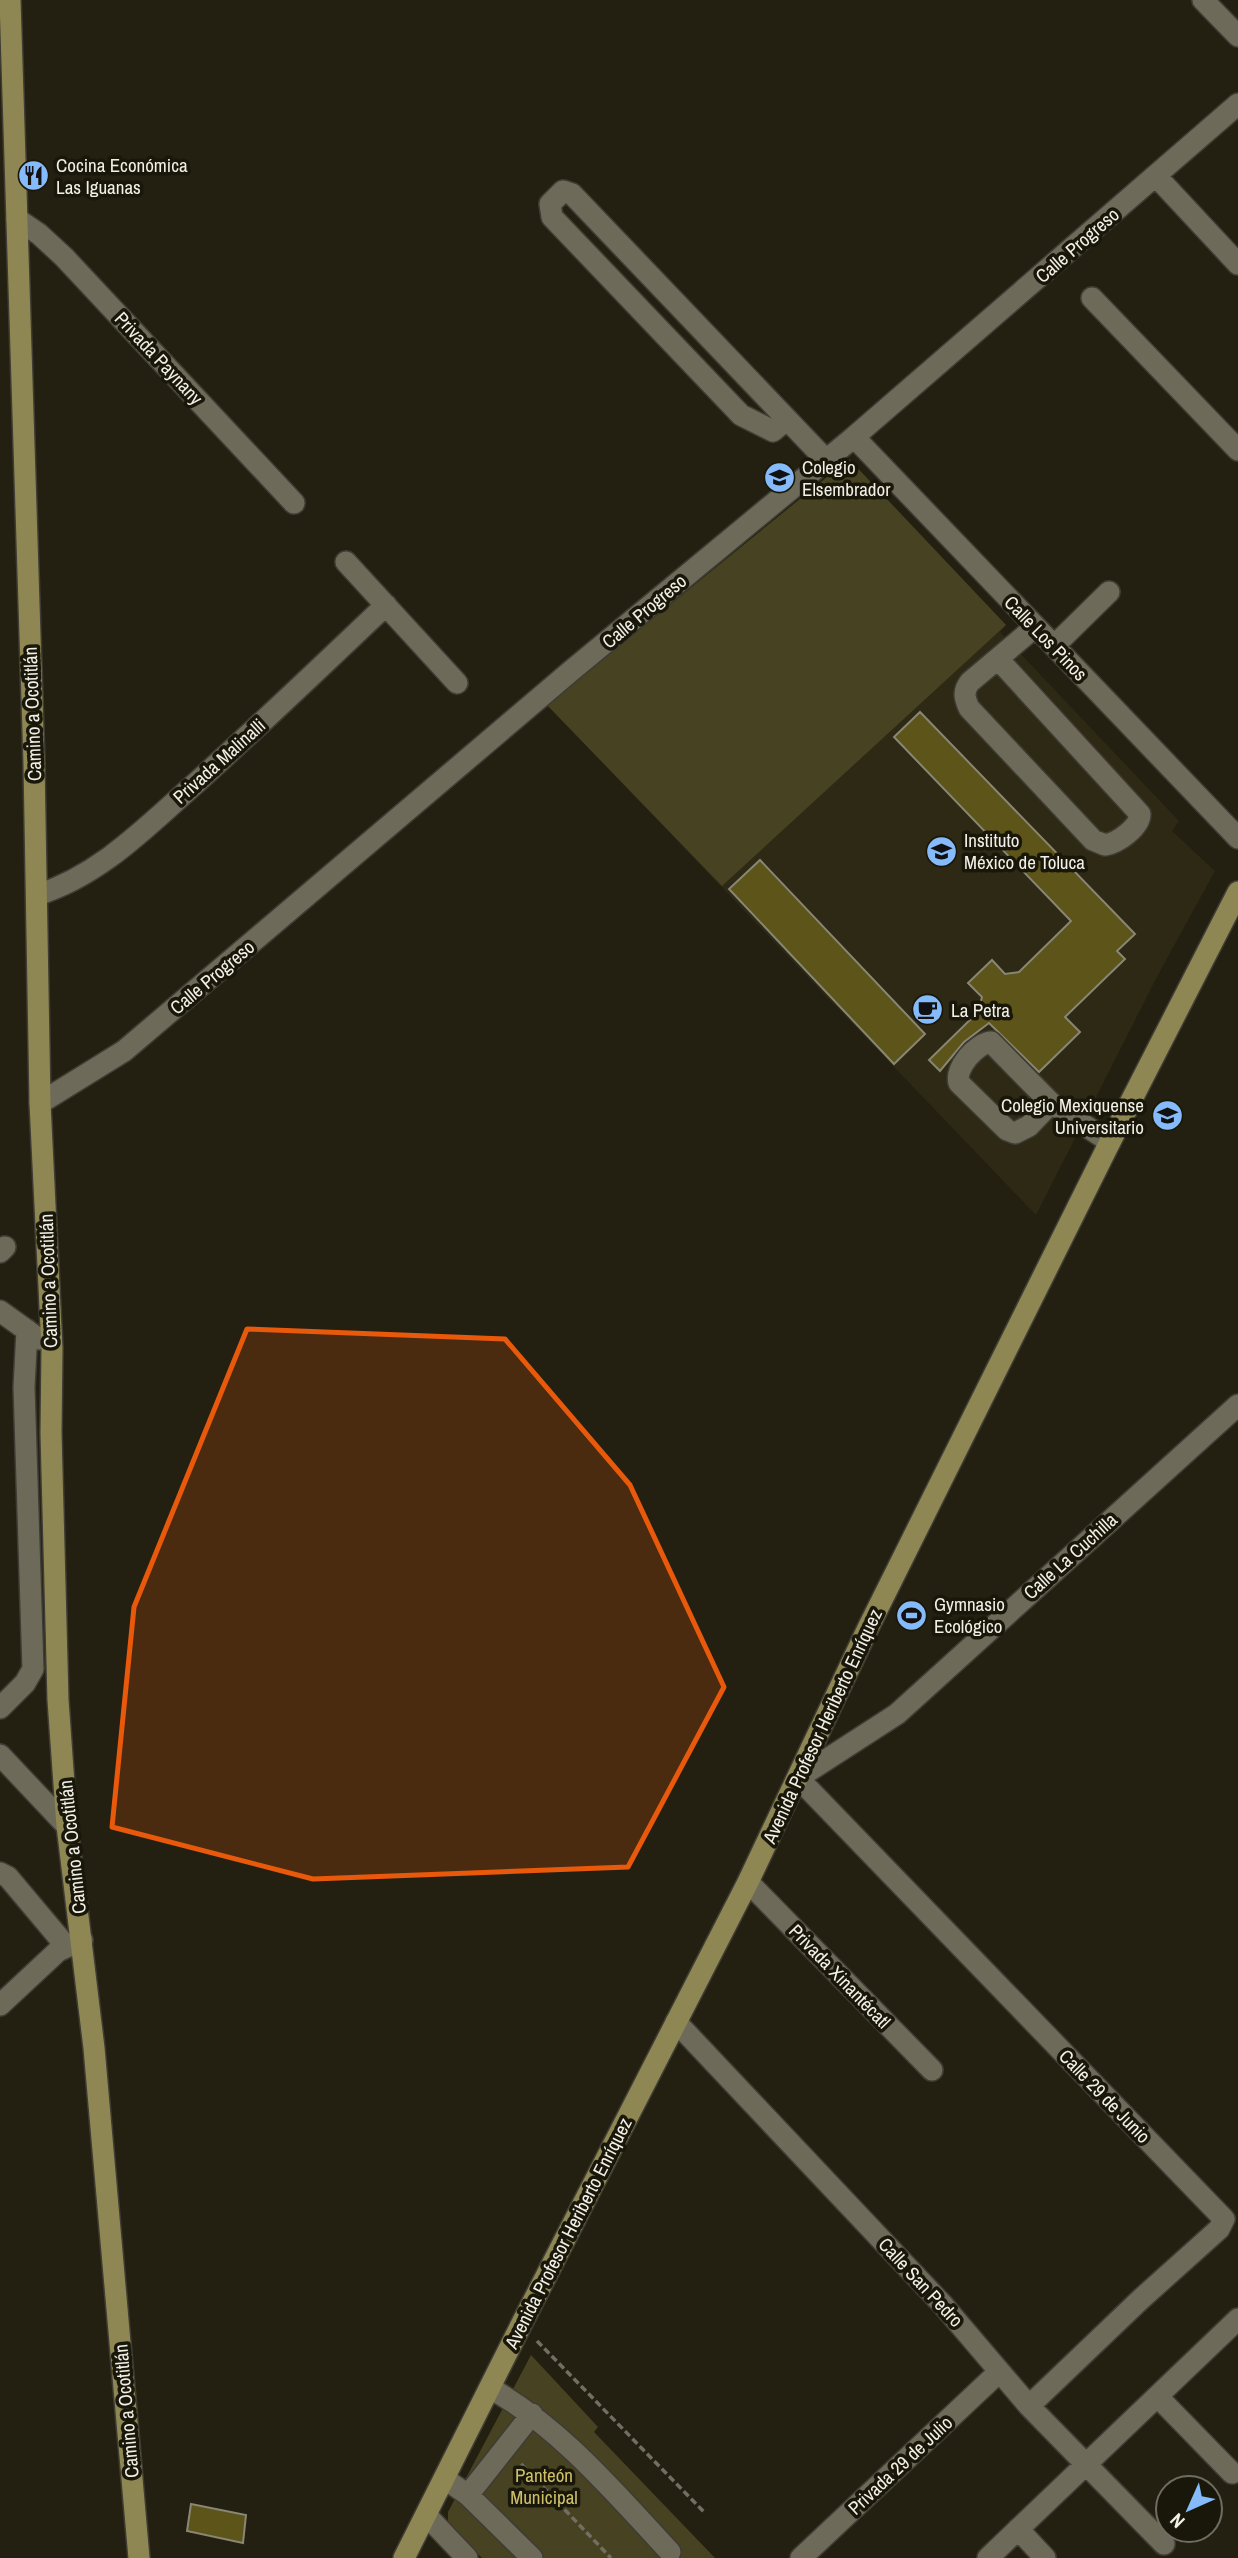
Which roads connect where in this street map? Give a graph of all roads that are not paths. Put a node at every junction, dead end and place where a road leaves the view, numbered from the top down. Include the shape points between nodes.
1 (10, 0) edge
2 (1203, 0) edge
3 (1238, 36) edge
4 (1238, 104) edge
5 (1156, 176) junction
6 (17, 219) junction
7 (1238, 264) edge
8 (1092, 298) dead end
9 (787, 419) junction
10 (854, 437) junction
11 (1238, 450) edge
12 (826, 460) junction
13 (294, 503) dead end
14 (346, 562) dead end
15 (1109, 592) dead end
16 (386, 605) junction
17 (1035, 627) junction
18 (1054, 646) junction
19 (998, 659) junction
20 (457, 684) dead end
21 (1238, 838) edge
22 (1238, 892) edge
23 (37, 895) junction
24 (40, 1102) junction
25 (1051, 1103) junction
26 (1110, 1142) junction
27 (0, 1311) edge
28 (27, 1330) junction
29 (51, 1348) junction
30 (1238, 1405) edge
31 (0, 1708) edge
32 (3, 1764) edge
33 (798, 1778) junction
34 (67, 1826) junction
35 (0, 1873) edge
36 (748, 1882) junction
37 (74, 1943) junction
38 (0, 2005) edge
39 (676, 2022) junction
40 (932, 2070) dead end
41 (1234, 2332) edge
42 (999, 2372) junction
43 (490, 2388) junction
44 (1158, 2398) junction
45 (1029, 2406) junction
46 (532, 2414) junction
47 (1085, 2464) junction
48 (1232, 2473) dead end
49 (445, 2479) junction
50 (468, 2495) junction
51 (427, 2516) junction
52 (1018, 2529) junction
53 (1154, 2534) edge
54 (670, 2553) dead end
55 (139, 2558) edge
56 (404, 2558) edge
57 (467, 2558) edge
58 (533, 2558) edge
59 (802, 2558) edge
60 (988, 2558) edge
61 (1045, 2558) edge

1 - 6 main road, Camino a Ocotitlán
2 - 3 street
4 - 5 street, Calle Progreso
5 - 7 street
5 - 10 street, Calle Progreso
6 - 13 street, Privada Paynany via 64,257
6 - 23 main road, Camino a Ocotitlán
8 - 11 street
9 - 9 street via 572,194 563,191 550,204 552,218 741,415 773,431
9 - 12 street
10 - 12 street, Calle Progreso
10 - 17 street, Calle Los Pinos
12 - 24 street, Calle Progreso via 124,1051
14 - 16 street
15 - 18 street
16 - 20 street
16 - 23 street, Privada Malinalli via 130,841 93,870
17 - 18 street, Calle Los Pinos
17 - 19 street
18 - 21 street, Calle Los Pinos
19 - 19 street via 966,688 964,696 970,708 1093,840 1105,845 1118,841 1138,822 1140,814
22 - 26 main road, Avenida Profesor Heriberto Enríquez
23 - 24 main road, Camino a Ocotitlán
24 - 29 main road, Camino a Ocotitlán
25 - 25 street via 1015,1133 959,1083 958,1070 990,1041
25 - 26 street
26 - 33 main road, Avenida Profesor Heriberto Enríquez
27 - 28 street
28 - 29 street
28 - 31 street via 24,1387 33,1669
29 - 34 main road, Camino a Ocotitlán via 56,1645
30 - 33 street, Calle La Cuchilla via 897,1714
32 - 34 street
33 - 36 main road, Avenida Profesor Heriberto Enríquez
33 - 45 street, Calle 29 de Junio via 1224,2219 1219,2230
34 - 37 main road, Camino a Ocotitlán
35 - 37 street
36 - 39 main road, Avenida Profesor Heriberto Enríquez
36 - 40 street, Privada Xinantécatl
37 - 38 street
37 - 55 main road, Camino a Ocotitlán via 94,2048
39 - 42 street, Calle San Pedro via 943,2305
39 - 43 main road, Avenida Profesor Heriberto Enríquez
41 - 44 street
42 - 45 street, Calle San Pedro
42 - 59 street, Privada 29 de Julio
43 - 46 street
43 - 49 main road, Avenida Profesor Heriberto Enríquez
44 - 47 street
44 - 48 street
45 - 47 street, Calle San Pedro
46 - 50 street
46 - 54 street via 606,2483
47 - 52 street
47 - 53 street, Calle San Pedro
49 - 50 street
49 - 51 main road, Avenida Profesor Heriberto Enríquez
50 - 58 street
51 - 56 main road, Avenida Profesor Heriberto Enríquez
51 - 57 street
52 - 60 street
52 - 61 street

